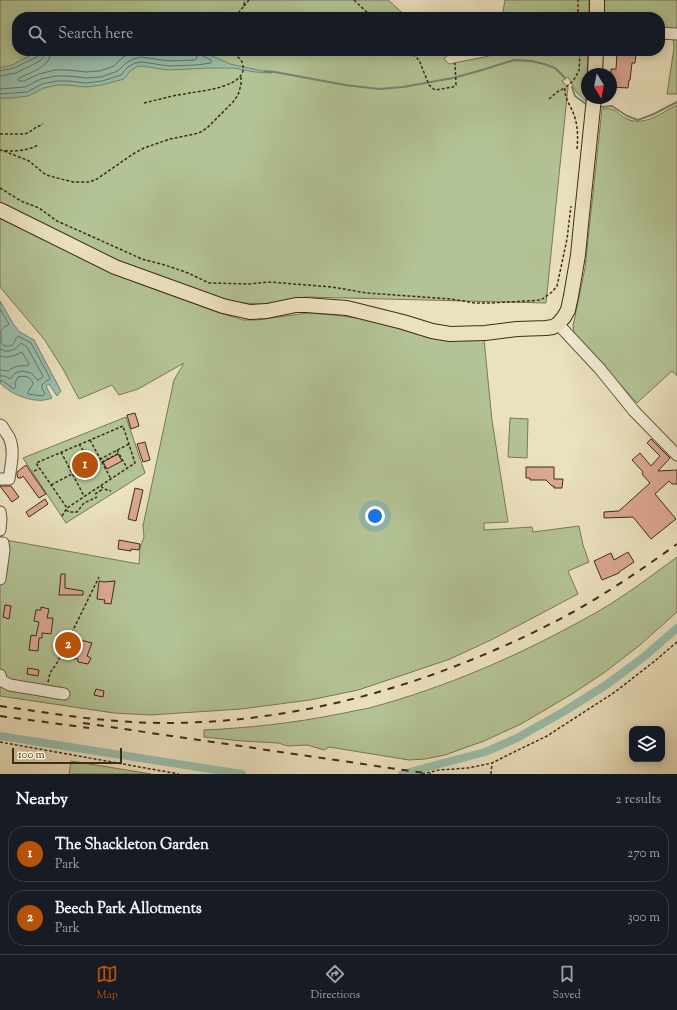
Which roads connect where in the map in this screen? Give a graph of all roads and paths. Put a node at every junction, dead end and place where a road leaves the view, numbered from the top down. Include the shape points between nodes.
1 (244, 0) edge
2 (249, 0) edge
3 (354, 0) edge
4 (578, 0) edge
5 (597, 0) edge
6 (244, 6) junction
7 (239, 12) edge
8 (367, 12) edge
9 (578, 12) edge
10 (597, 12) edge
11 (665, 33) edge
12 (677, 34) edge
13 (236, 56) edge
14 (415, 56) edge
15 (580, 56) edge
16 (596, 56) edge
17 (456, 62) dead end
18 (595, 68) edge
19 (241, 75) junction
20 (565, 88) junction
21 (549, 99) dead end
22 (144, 103) dead end
23 (593, 104) edge
24 (43, 124) dead end
25 (0, 134) edge
26 (38, 146) dead end
27 (0, 150) edge
28 (4, 151) junction
29 (577, 151) dead end
30 (0, 188) edge
31 (572, 202) dead end
32 (0, 210) edge
33 (558, 324) junction
34 (0, 426) edge
35 (90, 440) junction
36 (79, 444) junction
37 (129, 444) junction
38 (117, 450) junction
39 (61, 452) junction
40 (119, 453) junction
41 (677, 455) edge
42 (100, 459) junction
43 (102, 462) junction
44 (91, 464) junction
45 (40, 468) junction
46 (127, 468) junction
47 (34, 471) dead end
48 (96, 471) dead end
49 (72, 474) junction
50 (0, 479) edge
51 (111, 479) junction
52 (51, 485) junction
53 (101, 486) junction
54 (104, 489) junction
55 (92, 491) junction
56 (111, 491) dead end
57 (95, 494) junction
58 (84, 496) junction
59 (96, 497) junction
60 (98, 500) dead end
61 (66, 509) junction
62 (0, 512) edge
63 (62, 516) dead end
64 (0, 530) edge
65 (0, 543) edge
66 (99, 577) dead end
67 (0, 579) edge
68 (677, 642) edge
69 (0, 676) edge
70 (46, 691) junction
71 (64, 694) dead end
72 (0, 742) edge
73 (492, 763) junction
74 (179, 774) edge
75 (422, 774) edge
76 (491, 774) edge

1 - 6 path
2 - 6 path
3 - 8 path
4 - 9 path
5 - 10 main road
6 - 7 path
11 - 12 street
13 - 19 path via 242,61
14 - 17 path via 434,90 456,85
15 - 20 path via 579,71
16 - 18 main road
19 - 22 path via 220,88
19 - 28 path via 238,95 207,128 199,133 144,148 89,182 73,182 46,174 29,161
20 - 21 path
20 - 29 path via 565,97 574,114 578,131
23 - 33 main road via 576,261 568,310
24 - 25 path via 24,134
26 - 28 path
27 - 28 path
30 - 31 path via 39,208 57,221 142,259 188,273 209,283 269,282 476,303 541,300 552,292 556,286 566,246
32 - 33 main road via 115,267 223,306 250,312 267,312 296,305 346,308 450,334 546,328
33 - 41 street via 600,369 634,411
34 - 50 street via 9,438 13,459 9,479
35 - 36 path
35 - 37 path via 123,426
35 - 42 path
36 - 39 path
36 - 44 path
37 - 38 path
37 - 46 path via 135,463
38 - 40 path
38 - 42 path
39 - 45 path via 36,463
39 - 49 path
40 - 43 path
40 - 46 path
42 - 43 path
42 - 44 path
43 - 51 path
44 - 48 path
44 - 49 path
45 - 47 path
45 - 52 path
46 - 51 path
49 - 52 path
49 - 58 path
51 - 53 path
52 - 61 path
53 - 54 path
53 - 55 path
54 - 56 path
54 - 57 path
55 - 57 path
55 - 58 path
57 - 59 path
58 - 61 path
59 - 60 path
59 - 61 path via 76,512 69,512
61 - 63 path
62 - 64 street
65 - 67 street via 4,550
66 - 70 path via 58,663 50,673
68 - 73 path via 616,692 547,736
69 - 70 street via 2,681 10,686
70 - 71 street
72 - 74 path
73 - 75 path
73 - 76 path

